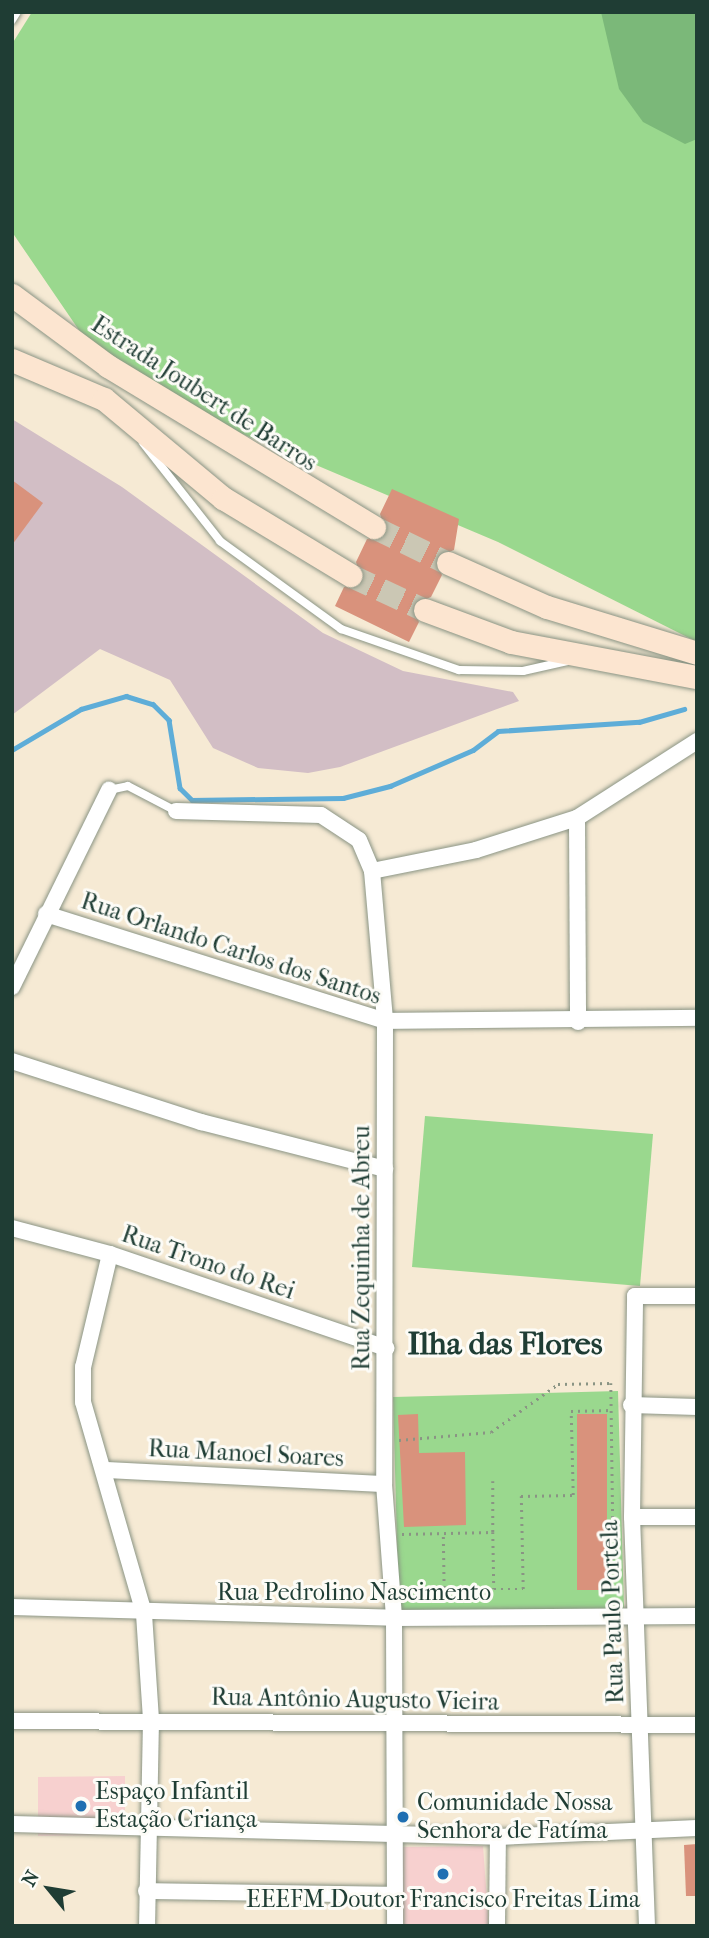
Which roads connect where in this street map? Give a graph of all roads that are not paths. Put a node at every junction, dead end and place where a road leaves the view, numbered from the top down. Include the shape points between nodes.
1 (17, 12) edge
2 (12, 20) edge
3 (12, 295) edge
4 (12, 360) edge
5 (130, 418) junction
6 (373, 527) tunnel mouth
7 (448, 563) tunnel mouth
8 (350, 575) tunnel mouth
9 (425, 610) tunnel mouth
10 (697, 653) edge
11 (584, 656) junction
12 (697, 677) edge
13 (697, 741) edge
14 (109, 790) joint
15 (176, 811) joint
16 (577, 818) junction
17 (372, 871) junction
18 (46, 914) junction
19 (12, 987) edge
20 (697, 1018) edge
21 (385, 1021) junction
22 (578, 1022) junction
23 (12, 1061) edge
24 (385, 1169) junction
25 (12, 1228) edge
26 (110, 1254) junction
27 (697, 1296) edge
28 (386, 1348) junction
29 (631, 1405) junction
30 (697, 1407) edge
31 (105, 1470) junction
32 (384, 1484) junction
33 (632, 1517) junction
34 (697, 1517) edge
35 (12, 1607) edge
36 (144, 1614) junction
37 (635, 1615) junction
38 (697, 1616) edge
39 (394, 1618) junction
40 (151, 1720) junction
41 (12, 1721) edge
42 (641, 1723) junction
43 (396, 1725) junction
44 (697, 1725) edge
45 (12, 1825) edge
46 (152, 1826) junction
47 (647, 1828) junction
48 (697, 1828) edge
49 (395, 1835) junction
50 (498, 1837) junction
51 (146, 1891) junction
52 (395, 1895) junction
53 (147, 1926) edge
54 (395, 1926) edge
55 (497, 1926) edge
56 (647, 1926) edge

1 - 2 lane
3 - 6 main road, Estrada Joubert de Barros via 108,366
4 - 5 main road via 80,385
5 - 8 main road via 233,504
5 - 11 lane via 176,492 220,541 341,629 428,663 480,673 533,670
7 - 10 main road via 547,607
9 - 11 main road via 491,636
11 - 12 main road
13 - 16 street
14 - 15 lane, Rua Zequinha de Abreu via 128,786
14 - 18 street, Rua Orlando Carlos dos Santos
15 - 17 street, Rua Zequinha de Abreu via 321,815 359,840
16 - 17 street via 476,850
16 - 22 street
17 - 21 street, Rua Zequinha de Abreu
18 - 19 street, Rua Orlando Carlos dos Santos
18 - 21 street, Rua Orlando Carlos dos Santos
20 - 22 street, Rua Orlando Carlos dos Santos
21 - 22 street, Rua Orlando Carlos dos Santos
21 - 24 street, Rua Zequinha de Abreu
23 - 24 street via 201,1122
24 - 28 street, Rua Zequinha de Abreu
25 - 26 street, Rua Trono do Rei
26 - 28 street, Rua Trono do Rei
26 - 31 street via 83,1367 83,1402
27 - 29 street, Rua Paulo Portela via 635,1296
28 - 32 street, Rua Zequinha de Abreu
29 - 30 street
29 - 33 street, Rua Paulo Portela
31 - 32 street, Rua Manoel Soares
31 - 36 street
32 - 39 street, Rua Zequinha de Abreu
33 - 34 street
33 - 37 street, Rua Paulo Portela
35 - 36 street, Rua Pedrolino Nascimento
36 - 39 street, Rua Pedrolino Nascimento
36 - 40 street
37 - 38 street, Rua Pedrolino Nascimento
37 - 39 street, Rua Pedrolino Nascimento
37 - 42 street, Rua Paulo Portela
39 - 43 street, Rua Zequinha de Abreu
40 - 41 street, Rua Antônio Augusto Vieira
40 - 43 street, Rua Antônio Augusto Vieira
40 - 46 street
42 - 43 street, Rua Antônio Augusto Vieira
42 - 44 street, Rua Antônio Augusto Vieira
42 - 47 street, Rua Paulo Portela
43 - 49 street, Rua Zequinha de Abreu
45 - 46 street
46 - 49 street
46 - 51 street
47 - 48 street
47 - 50 street
47 - 56 street, Rua Paulo Portela
49 - 50 street
49 - 52 street, Rua Zequinha de Abreu
50 - 55 street
51 - 52 street
51 - 53 street
52 - 54 street, Rua Zequinha de Abreu

